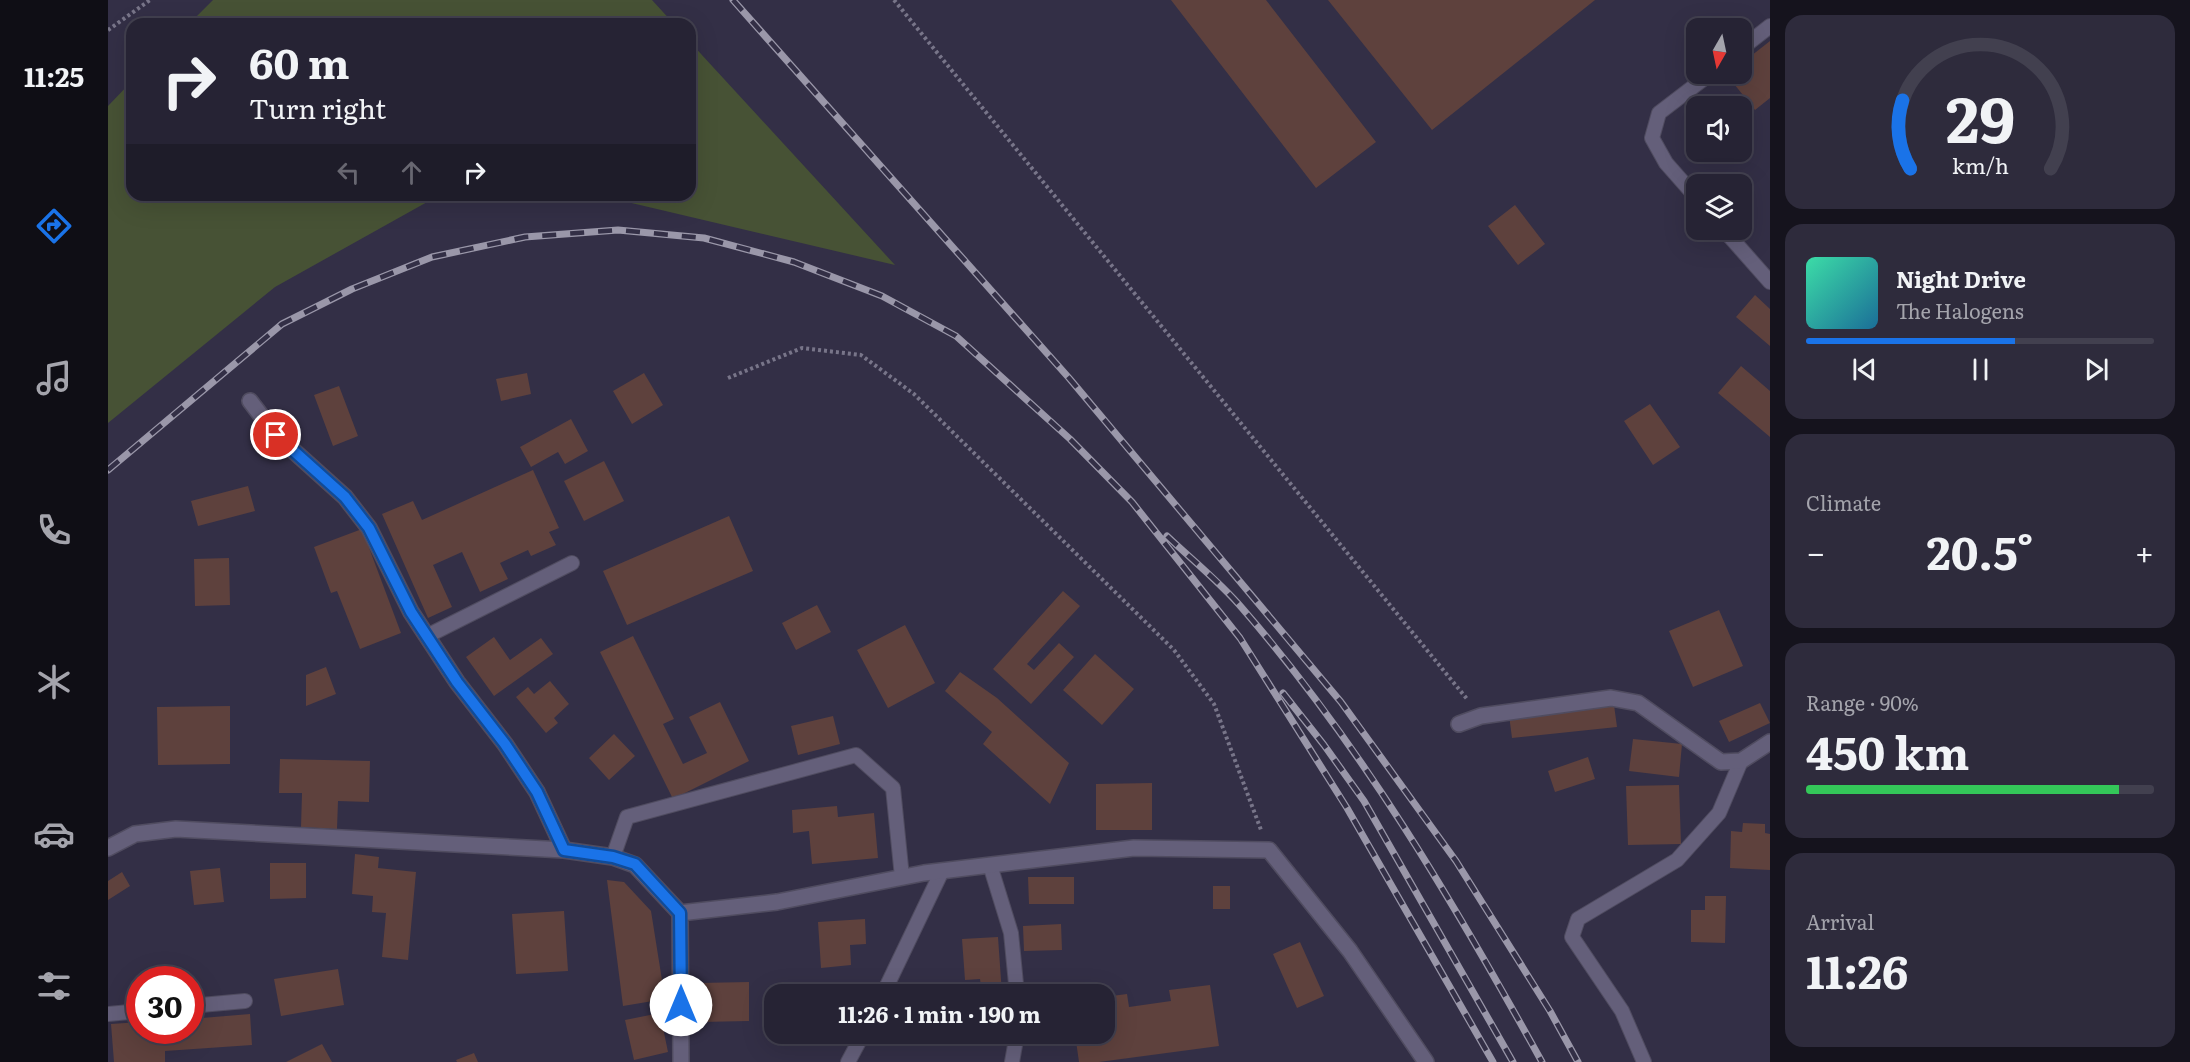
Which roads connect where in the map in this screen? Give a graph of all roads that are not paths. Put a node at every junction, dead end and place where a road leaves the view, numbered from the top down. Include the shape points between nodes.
1 (1770, 26) edge
2 (1752, 40) edge
3 (1697, 84) edge
4 (1686, 185) edge
5 (1733, 240) edge
6 (1770, 282) edge
7 (250, 401) dead end
8 (572, 564) dead end
9 (427, 636) junction
10 (1459, 724) dead end
11 (1770, 742) edge
12 (1741, 761) junction
13 (108, 848) edge
14 (564, 850) junction
15 (613, 857) junction
16 (990, 865) junction
17 (942, 871) junction
18 (902, 877) junction
19 (680, 913) junction
20 (888, 984) edge
21 (1016, 984) edge
22 (245, 1000) dead end
23 (204, 1004) edge
24 (126, 1012) edge
25 (108, 1014) edge
26 (858, 1044) edge
27 (1015, 1044) edge
28 (681, 1062) edge
29 (848, 1062) edge
30 (1012, 1062) edge
31 (1426, 1062) edge
32 (1644, 1062) edge

1 - 2 lane
3 - 4 lane via 1659,113 1652,138
5 - 6 lane
7 - 9 street via 276,435 345,497 363,520
8 - 9 lane
9 - 14 street via 537,792
10 - 12 street via 1481,716 1611,698 1638,703 1721,762
11 - 12 street
12 - 32 lane via 1719,813 1677,860 1578,919 1572,937 1622,1011
13 - 14 street via 135,834 176,829
14 - 15 street
15 - 18 lane via 627,817 856,755 892,788
15 - 19 street via 635,864
16 - 17 street
16 - 21 lane via 1011,933
16 - 31 street via 1134,848 1269,850 1350,951
17 - 18 street
17 - 20 lane
18 - 19 street via 777,902
19 - 28 street
22 - 23 lane
24 - 25 lane
26 - 29 lane
27 - 30 lane

